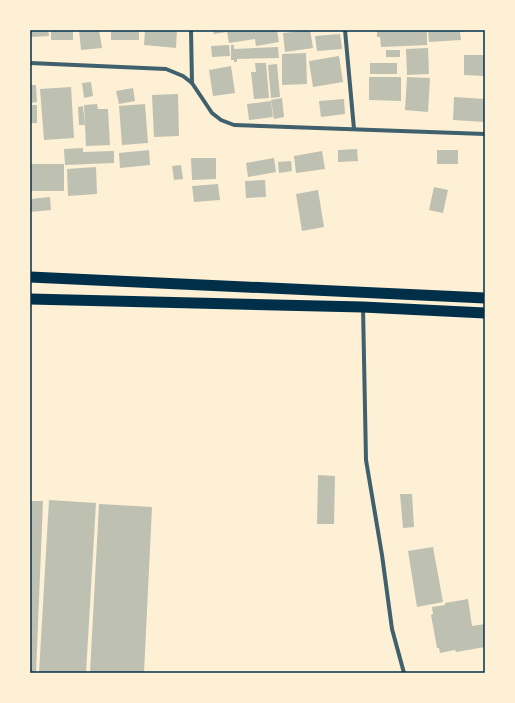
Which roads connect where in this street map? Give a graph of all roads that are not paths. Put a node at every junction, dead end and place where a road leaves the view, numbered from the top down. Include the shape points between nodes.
1 (191, 30) edge
2 (345, 30) edge
3 (30, 63) edge
4 (192, 83) junction
5 (354, 129) junction
6 (485, 134) edge
7 (30, 277) edge
8 (30, 298) edge
9 (485, 298) edge
10 (363, 307) junction
11 (485, 313) edge
12 (404, 673) edge

1 - 4 street
2 - 5 street
3 - 4 street via 166,69
4 - 5 street via 212,113 234,125
5 - 6 street
7 - 9 highway
8 - 10 highway
10 - 11 highway
10 - 12 street via 366,460 392,629

